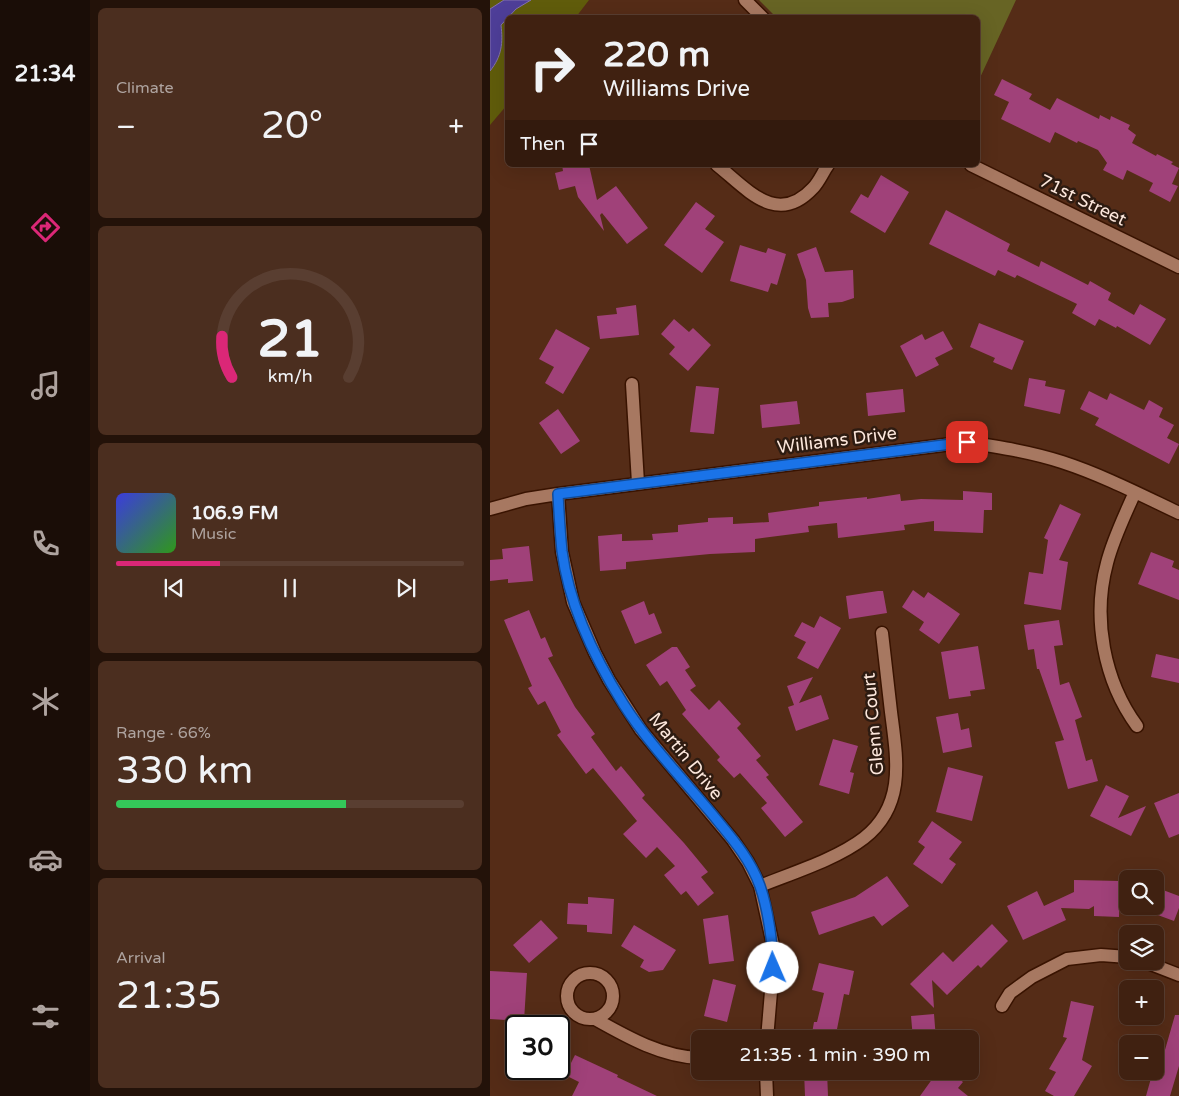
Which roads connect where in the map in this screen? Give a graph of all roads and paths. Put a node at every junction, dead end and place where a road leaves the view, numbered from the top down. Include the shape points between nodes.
1 (745, 0) edge
2 (759, 15) edge
3 (719, 167) edge
4 (827, 167) edge
5 (975, 167) edge
6 (1179, 267) edge
7 (632, 384) dead end
8 (638, 483) junction
9 (1135, 492) junction
10 (558, 494) junction
11 (490, 509) edge
12 (1179, 513) edge
13 (882, 633) dead end
14 (1137, 726) dead end
15 (760, 886) junction
16 (1119, 957) edge
17 (1164, 969) edge
18 (1179, 975) edge
19 (1002, 1006) dead end
20 (595, 1019) dead end
21 (768, 1030) edge
22 (691, 1057) edge
23 (766, 1080) edge
24 (767, 1096) edge

1 - 2 street
3 - 4 street via 754,195 778,206 804,196
5 - 6 street, 71st Street
7 - 8 street
8 - 9 street, Williams Drive via 967,442 1060,461
8 - 10 street, Williams Drive
9 - 12 street, Williams Drive
9 - 14 street via 1107,562 1100,611 1114,686
10 - 11 street, Williams Drive
10 - 15 street, Martin Drive via 562,552 574,602 595,653 641,730 733,840
13 - 15 street, Glenn Court via 898,762 894,792 887,810 875,828 853,845
15 - 21 street, Martin Drive via 773,945
16 - 19 street via 1067,959 1032,976 1010,993
17 - 18 street
20 - 22 street via 649,1046
23 - 24 street

